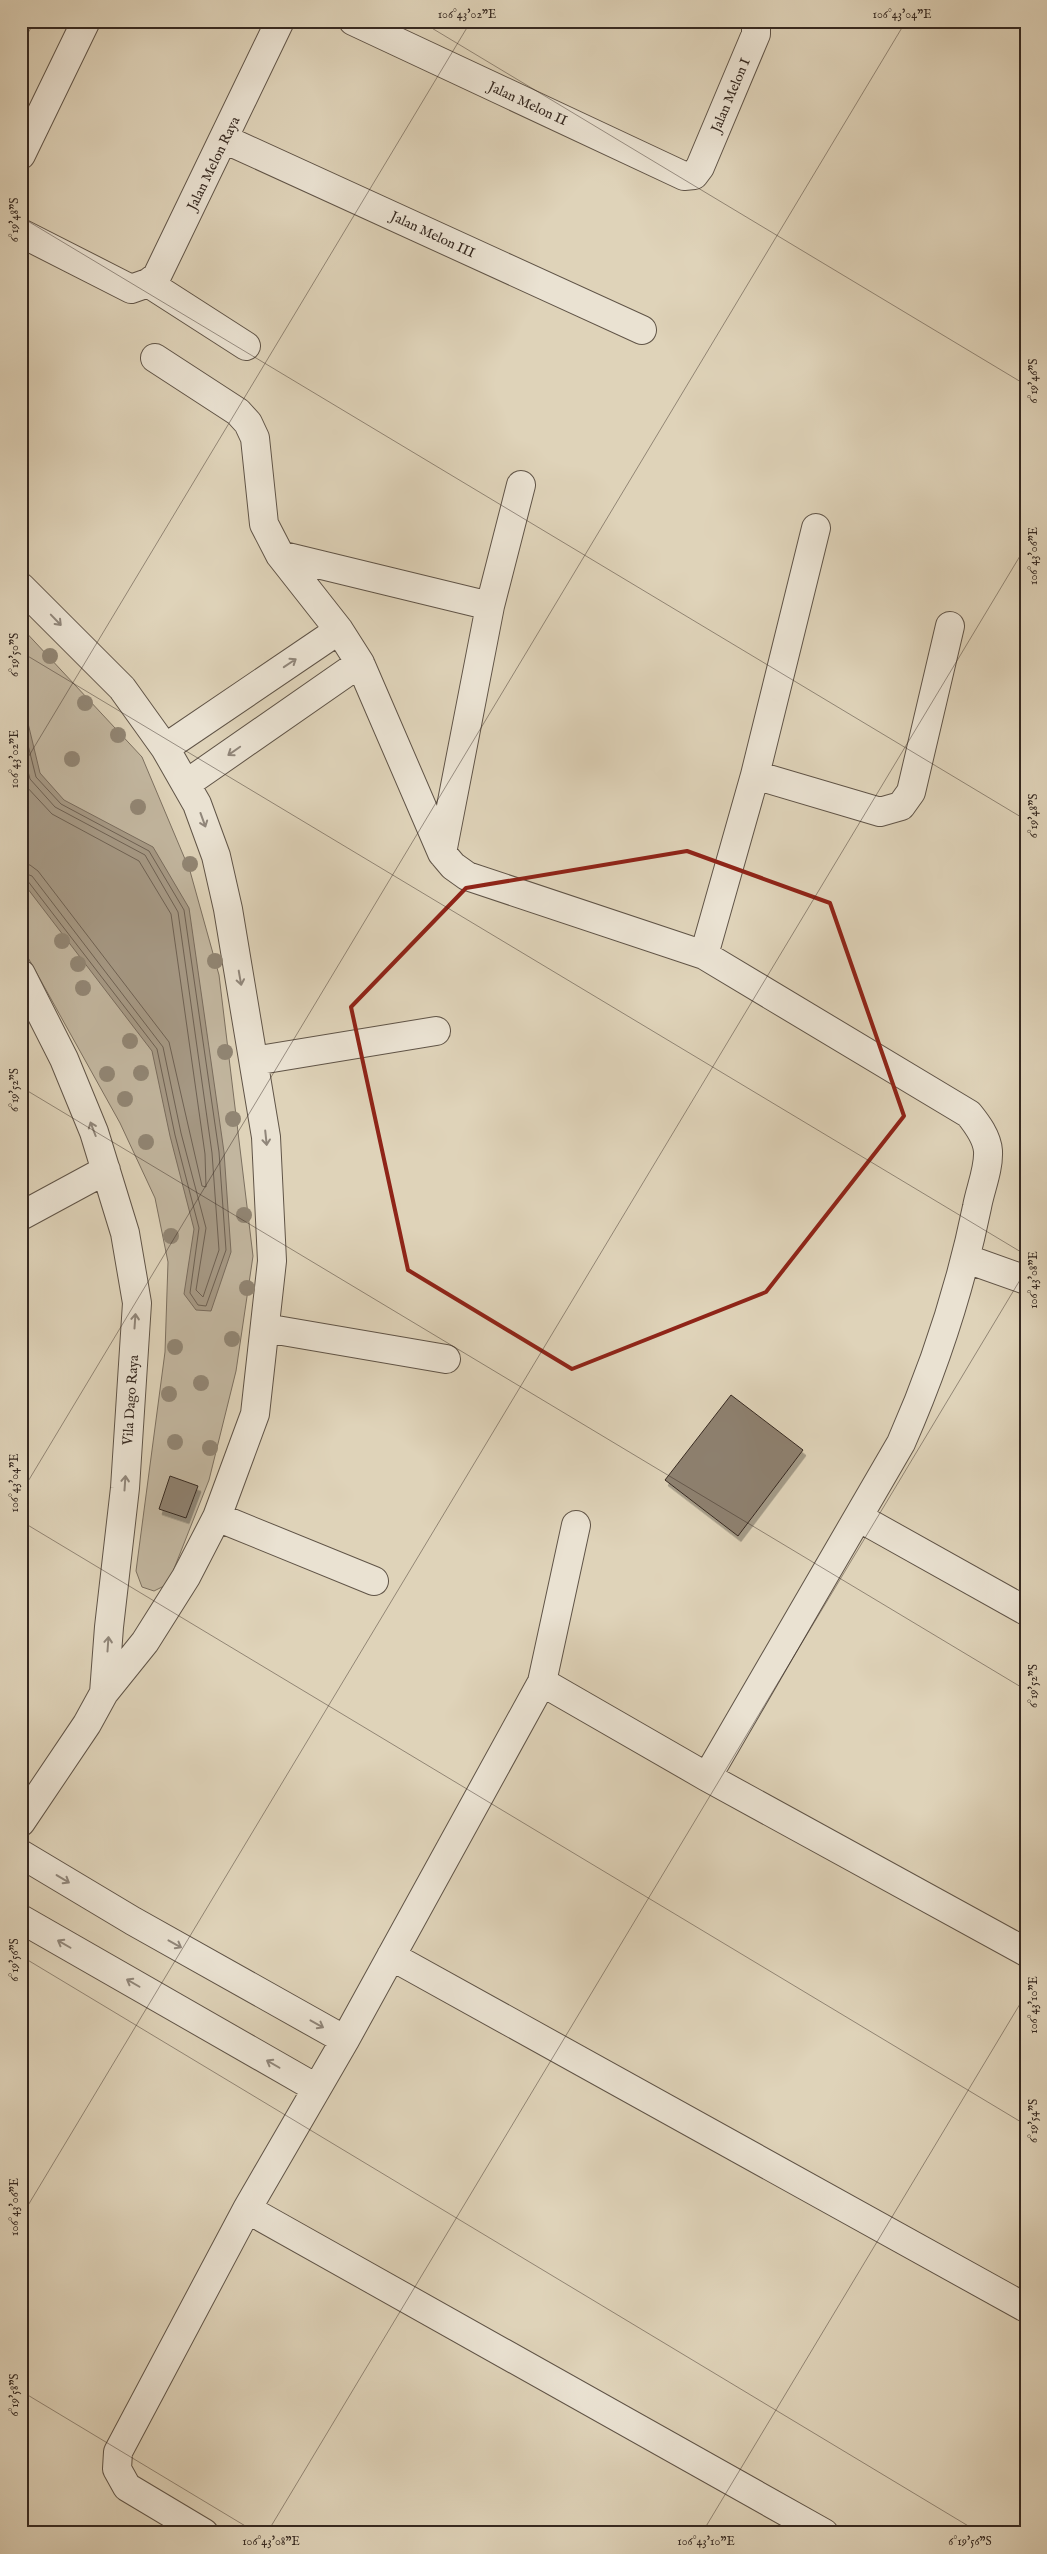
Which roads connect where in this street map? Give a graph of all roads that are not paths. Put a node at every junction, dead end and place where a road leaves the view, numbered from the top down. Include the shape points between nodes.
1 (86, 21) edge
2 (280, 21) edge
3 (354, 21) edge
4 (756, 21) edge
5 (224, 139) junction
6 (21, 155) edge
7 (700, 167) joint
8 (21, 233) edge
9 (139, 286) junction
10 (642, 330) dead end
11 (246, 346) dead end
12 (155, 358) dead end
13 (520, 485) dead end
14 (816, 528) dead end
15 (280, 555) junction
16 (21, 587) edge
17 (490, 606) junction
18 (950, 626) dead end
19 (339, 630) junction
20 (360, 663) junction
21 (165, 748) junction
22 (755, 775) junction
23 (186, 784) junction
24 (442, 853) junction
25 (704, 955) junction
26 (21, 974) edge
27 (436, 1031) dead end
28 (254, 1061) junction
29 (106, 1170) junction
30 (21, 1216) edge
31 (967, 1259) junction
32 (1026, 1280) edge
33 (265, 1328) junction
34 (446, 1359) dead end
35 (217, 1517) junction
36 (858, 1517) junction
37 (576, 1525) dead end
38 (374, 1581) dead end
39 (1026, 1611) edge
40 (542, 1682) junction
41 (104, 1693) junction
42 (707, 1777) junction
43 (21, 1822) edge
44 (21, 1854) edge
45 (21, 1919) edge
46 (1026, 1952) edge
47 (391, 1956) junction
48 (346, 2040) junction
49 (316, 2088) junction
50 (247, 2209) junction
51 (1026, 2308) edge
52 (197, 2530) edge
53 (824, 2533) edge

1 - 6 street
2 - 5 street, Jalan Melon Raya
3 - 7 street, Jalan Melon II via 684,176 694,174
4 - 7 street, Jalan Melon I via 756,34
5 - 9 street, Jalan Melon Raya via 157,276
5 - 10 street, Jalan Melon III
8 - 9 street
9 - 11 street
12 - 15 street via 238,412 248,423 255,438 264,524
13 - 17 street
14 - 22 street
15 - 17 street
15 - 19 street
16 -> 21 street via 122,688
17 - 24 street
18 - 22 street via 911,792 901,806 880,812
19 - 20 street
21 -> 19 street
20 -> 23 street
20 - 24 street
21 - 23 street
22 - 25 street
23 -> 28 street via 216,856
24 - 25 street via 452,866 467,876
25 - 31 street via 969,1114 981,1130 988,1150
29 -> 26 street, Vila Dago Raya via 64,1059
27 - 28 street
28 -> 33 street via 266,1138 272,1261
29 - 30 street
41 -> 29 street, Vila Dago Raya via 125,1488 136,1303 125,1233
31 - 32 street
31 - 36 street via 936,1359 918,1404 901,1443
33 - 34 street
33 - 35 street via 255,1414
35 - 38 street
35 - 41 street via 186,1577 145,1642
36 - 39 street
36 - 42 street
37 - 40 street
40 - 42 street
40 - 47 street
41 - 43 street, Vila Dago Raya
42 - 46 street
44 -> 48 street via 133,1921
49 -> 45 street
47 - 48 street
47 - 51 street
48 - 49 street
49 - 50 street
50 - 52 street via 118,2452 117,2469 128,2488
50 - 53 street

